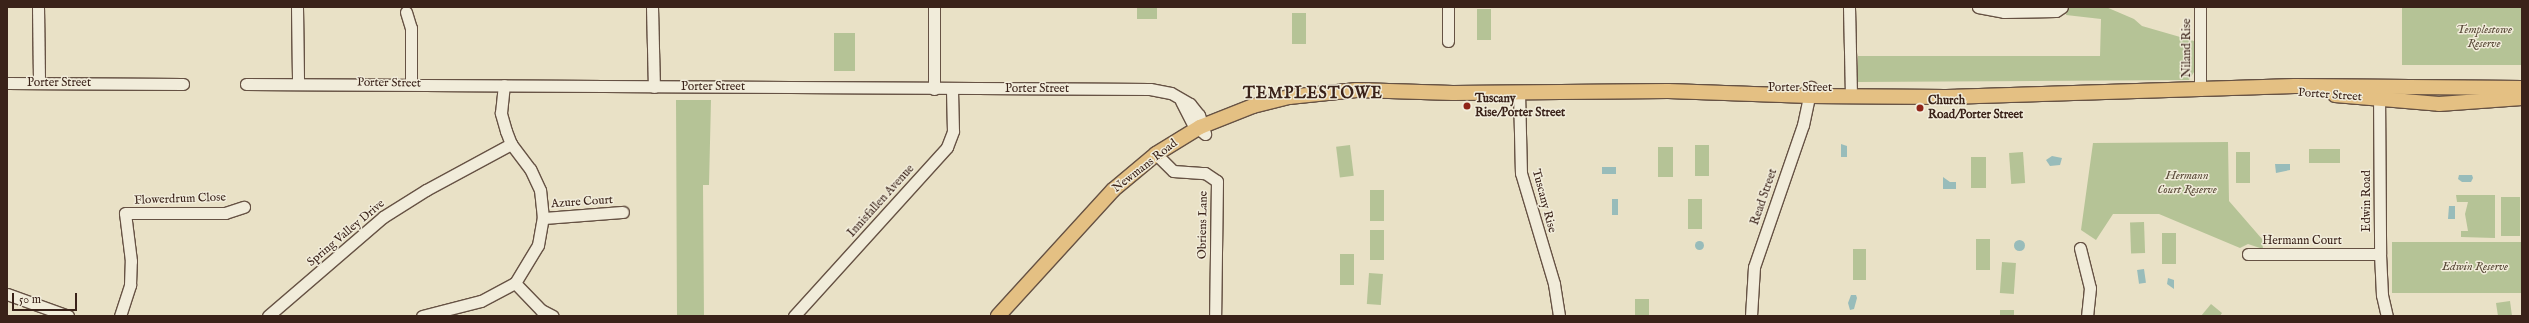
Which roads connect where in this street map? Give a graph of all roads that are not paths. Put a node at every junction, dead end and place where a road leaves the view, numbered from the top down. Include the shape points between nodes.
1 (38, 7) edge
2 (297, 7) edge
3 (652, 7) edge
4 (934, 7) edge
5 (1448, 7) edge
6 (1849, 7) edge
7 (1978, 7) edge
8 (2062, 7) edge
9 (2200, 7) edge
10 (406, 12) dead end
11 (1448, 41) dead end
12 (298, 82) junction
13 (7, 83) edge
14 (39, 83) junction
15 (183, 84) dead end
16 (246, 84) dead end
17 (411, 84) junction
18 (504, 85) junction
19 (650, 86) junction
20 (2449, 87) junction
21 (2522, 88) edge
22 (934, 89) junction
23 (952, 89) junction
24 (2200, 90) junction
25 (1519, 92) junction
26 (1810, 92) junction
27 (1851, 92) junction
28 (2379, 93) junction
29 (2522, 98) edge
30 (2460, 103) junction
31 (1201, 129) junction
32 (511, 144) junction
33 (1159, 157) junction
34 (244, 207) dead end
35 (623, 212) dead end
36 (543, 218) junction
37 (1068, 241) junction
38 (2080, 248) dead end
39 (2248, 254) dead end
40 (2380, 254) junction
41 (515, 282) junction
42 (7, 294) edge
43 (68, 316) edge
44 (120, 316) edge
45 (268, 316) edge
46 (422, 316) edge
47 (553, 316) edge
48 (794, 316) edge
49 (998, 316) edge
50 (1008, 316) edge
51 (1215, 316) edge
52 (1559, 316) edge
53 (1751, 316) edge
54 (2087, 316) edge
55 (2387, 316) edge

1 - 14 street
2 - 12 street
3 - 19 street
4 - 22 street
5 - 11 street
6 - 27 street
7 - 8 street via 2004,12 2056,11
9 - 24 street, Niland Rise
10 - 17 street via 410,28
12 - 16 street, Porter Street
12 - 17 street, Porter Street
13 - 14 street, Porter Street
14 - 15 street, Porter Street
17 - 18 street, Porter Street
18 - 19 street, Porter Street
18 - 32 street via 501,113
19 - 22 street, Porter Street
20 - 21 main road, Porter Street
20 - 28 main road, Porter Street
20 - 30 street via 2450,97
22 - 23 street, Porter Street
23 - 31 street, Porter Street via 1150,89 1178,97 1196,111
23 - 48 street, Innisfallen Avenue via 953,131 947,147
24 - 27 main road, Porter Street
24 - 28 main road, Porter Street
25 - 26 main road, Porter Street via 1640,83
25 - 31 main road, Porter Street via 1357,90 1289,97 1253,106
25 - 52 street, Tuscany Rise via 1521,173 1554,284
26 - 27 main road, Porter Street
26 - 53 street, Read Street via 1803,126 1754,267
28 - 30 main road, Porter Street via 2411,103
28 - 40 street, Edwin Road
29 - 30 main road, Porter Street
31 - 33 main road, Newmans Road
32 - 36 street via 530,169 540,190
32 - 45 street, Spring Valley Drive via 426,190 383,217
33 - 37 main road, Newmans Road via 1114,190
33 - 51 street, Obriens Lane via 1173,170 1205,173 1217,181
34 - 44 street, Flowerdrum Close via 225,213 125,214 131,261 130,286
35 - 36 street, Azure Court
36 - 41 street via 538,245
37 - 49 main road, Newmans Road
37 - 50 main road, Newmans Road
38 - 54 street via 2090,288
39 - 40 street, Hermann Court
40 - 55 street, Edwin Road via 2382,295
41 - 46 street via 481,301
41 - 47 street via 541,310
42 - 43 street

